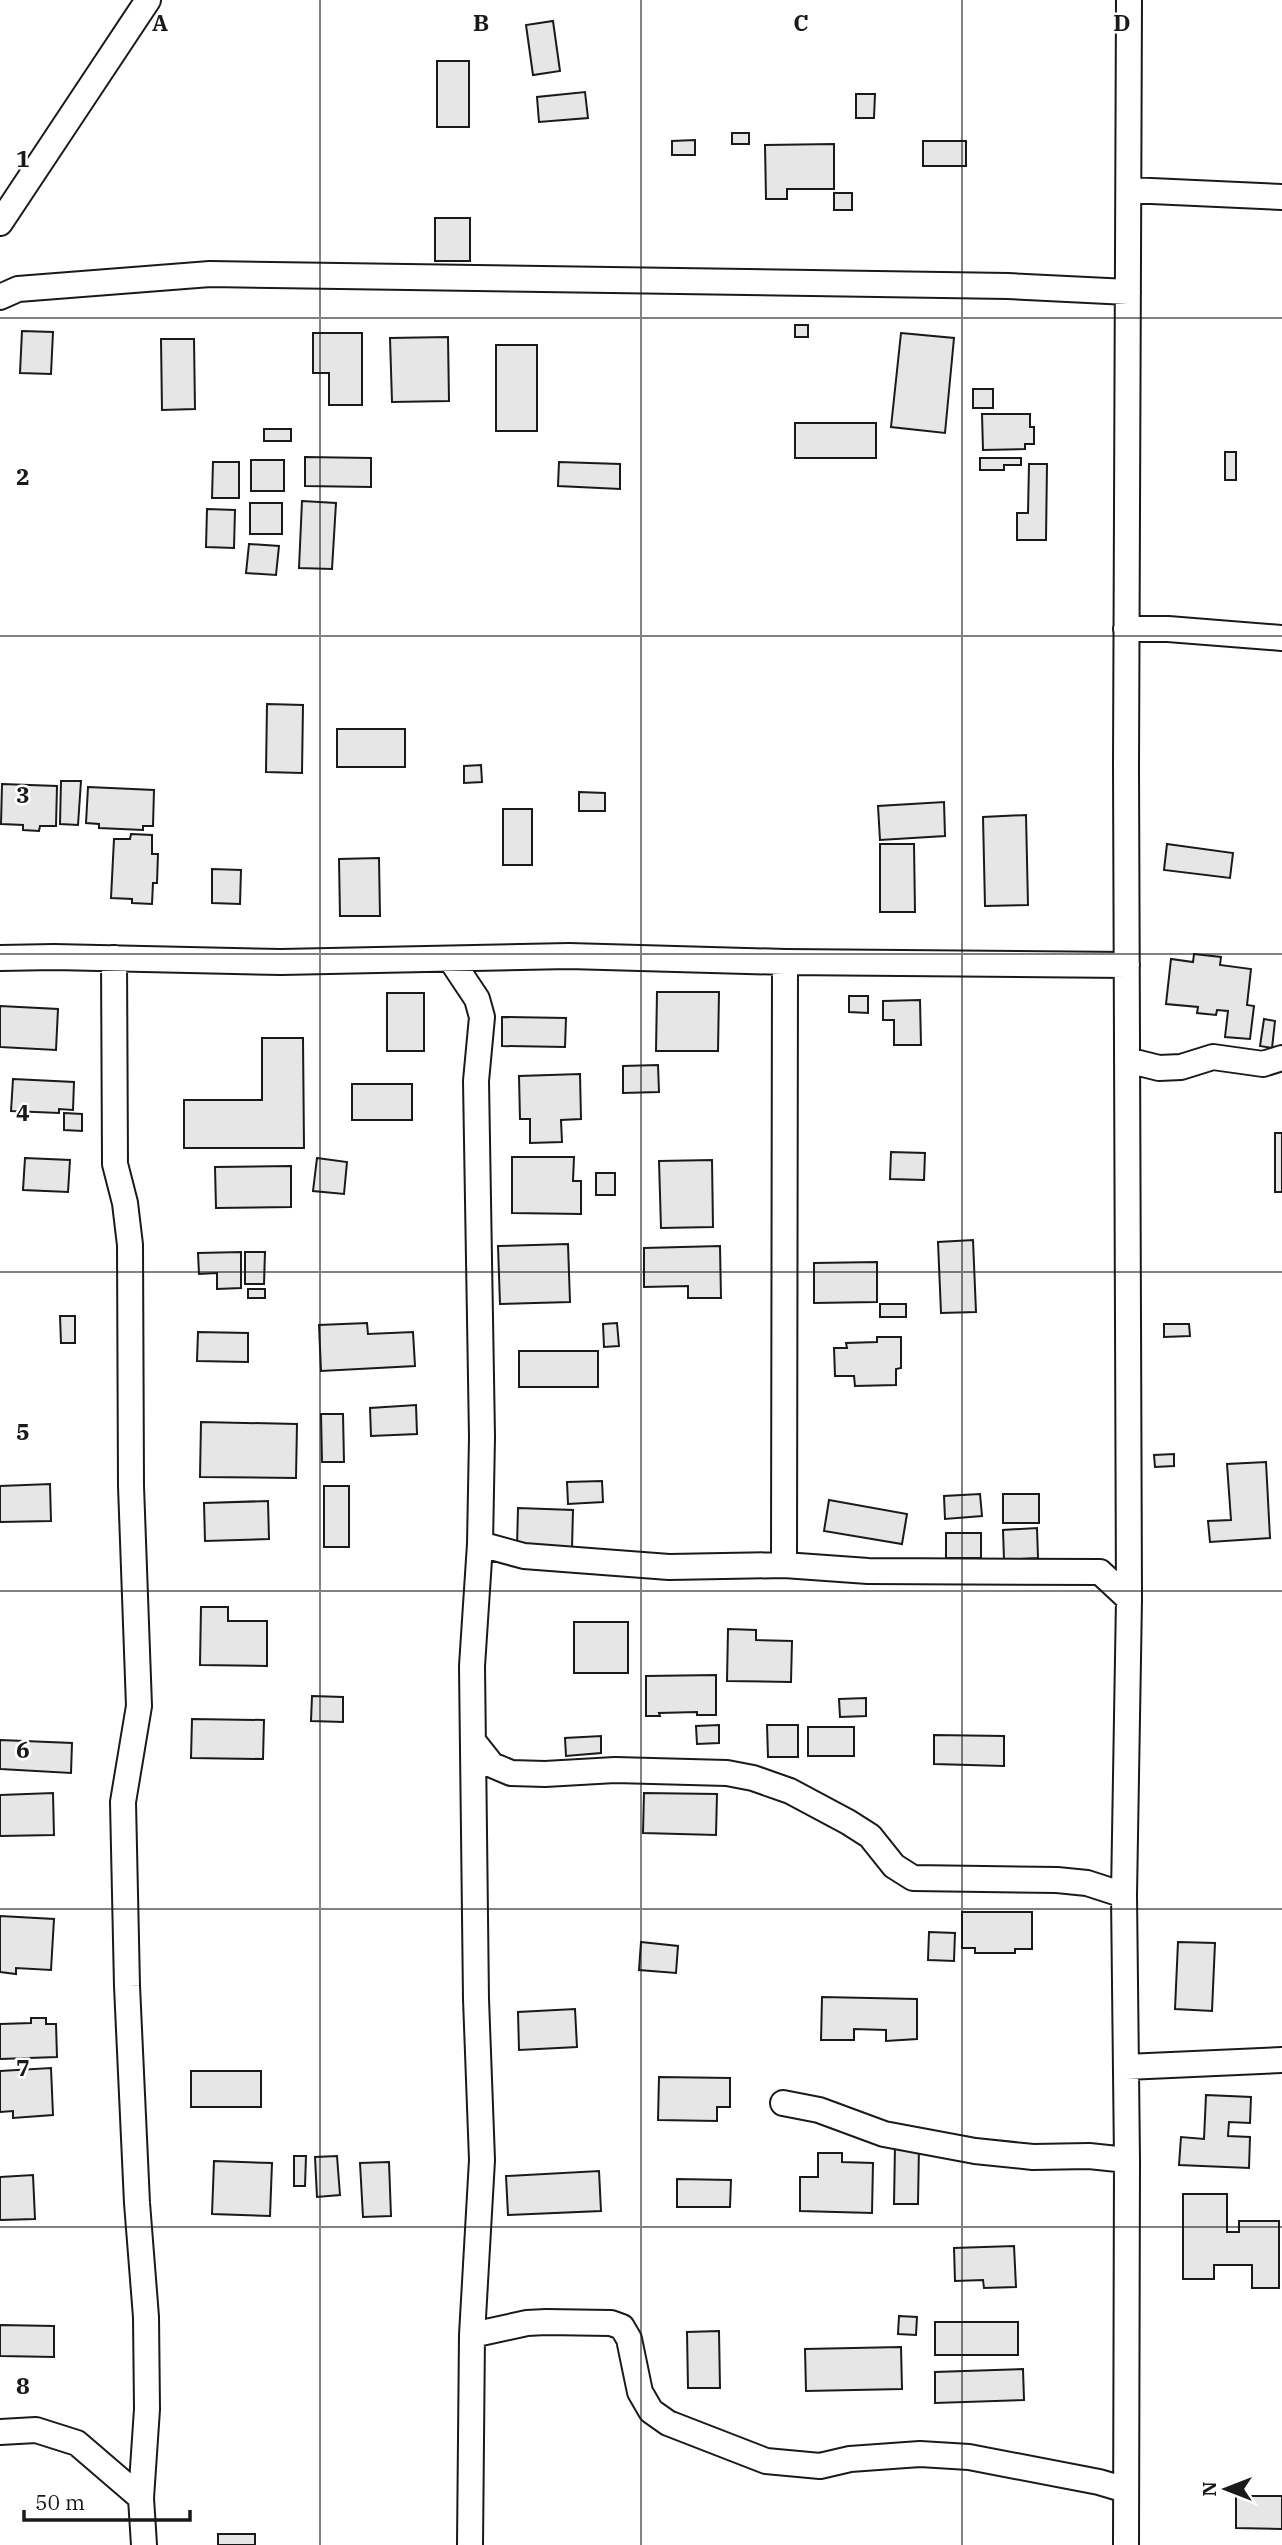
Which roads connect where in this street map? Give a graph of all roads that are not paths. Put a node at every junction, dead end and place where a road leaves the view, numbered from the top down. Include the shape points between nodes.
1 (148, 0) edge
2 (1129, 0) edge
3 (1129, 190) junction
4 (1282, 197) edge
5 (0, 223) edge
6 (1128, 292) junction
7 (0, 297) edge
8 (1126, 629) junction
9 (1282, 638) edge
10 (0, 958) edge
11 (114, 958) junction
12 (451, 960) junction
13 (785, 962) junction
14 (1127, 965) junction
15 (1282, 1058) edge
16 (1127, 1060) junction
17 (480, 1544) junction
18 (784, 1565) junction
19 (1129, 1599) junction
20 (474, 1741) junction
21 (1125, 1895) junction
22 (1282, 2060) edge
23 (1126, 2067) junction
24 (783, 2103) dead end
25 (1127, 2160) junction
26 (472, 2335) junction
27 (0, 2432) edge
28 (1126, 2490) junction
29 (141, 2498) junction
30 (144, 2545) edge
31 (470, 2545) edge
32 (1126, 2545) edge

1 - 5 street
2 - 3 street
3 - 4 street
3 - 6 street
6 - 7 street via 1008,286 210,274 18,289
6 - 8 street
8 - 9 street
8 - 14 street
10 - 11 street
11 - 12 street
11 - 29 street via 115,1164 130,1245 131,1486 139,1706 123,1802 127,1986 146,2317 148,2409
12 - 13 street via 569,956
12 - 17 street via 477,999 482,1017 477,1082
13 - 14 street
13 - 18 street
14 - 16 street
15 - 16 street via 1263,1064 1213,1057 1159,1068
16 - 19 street
17 - 18 street via 524,1556 669,1567
17 - 20 street via 472,1666
18 - 19 street via 868,1571 1100,1572
19 - 21 street
20 - 21 street via 492,1765 511,1773 615,1770 753,1778 790,1791 848,1822 870,1836 894,1866 913,1878 1077,1882
20 - 26 street via 482,2160
21 - 23 street
22 - 23 street
23 - 25 street
24 - 25 street via 819,2110 884,2134 975,2151
25 - 28 street
26 - 28 street via 527,2323 611,2323 622,2327 629,2339 640,2392 651,2412 766,2461 820,2466 850,2459 969,2457
26 - 31 street
27 - 29 street via 36,2430 77,2443
28 - 32 street
29 - 30 street

